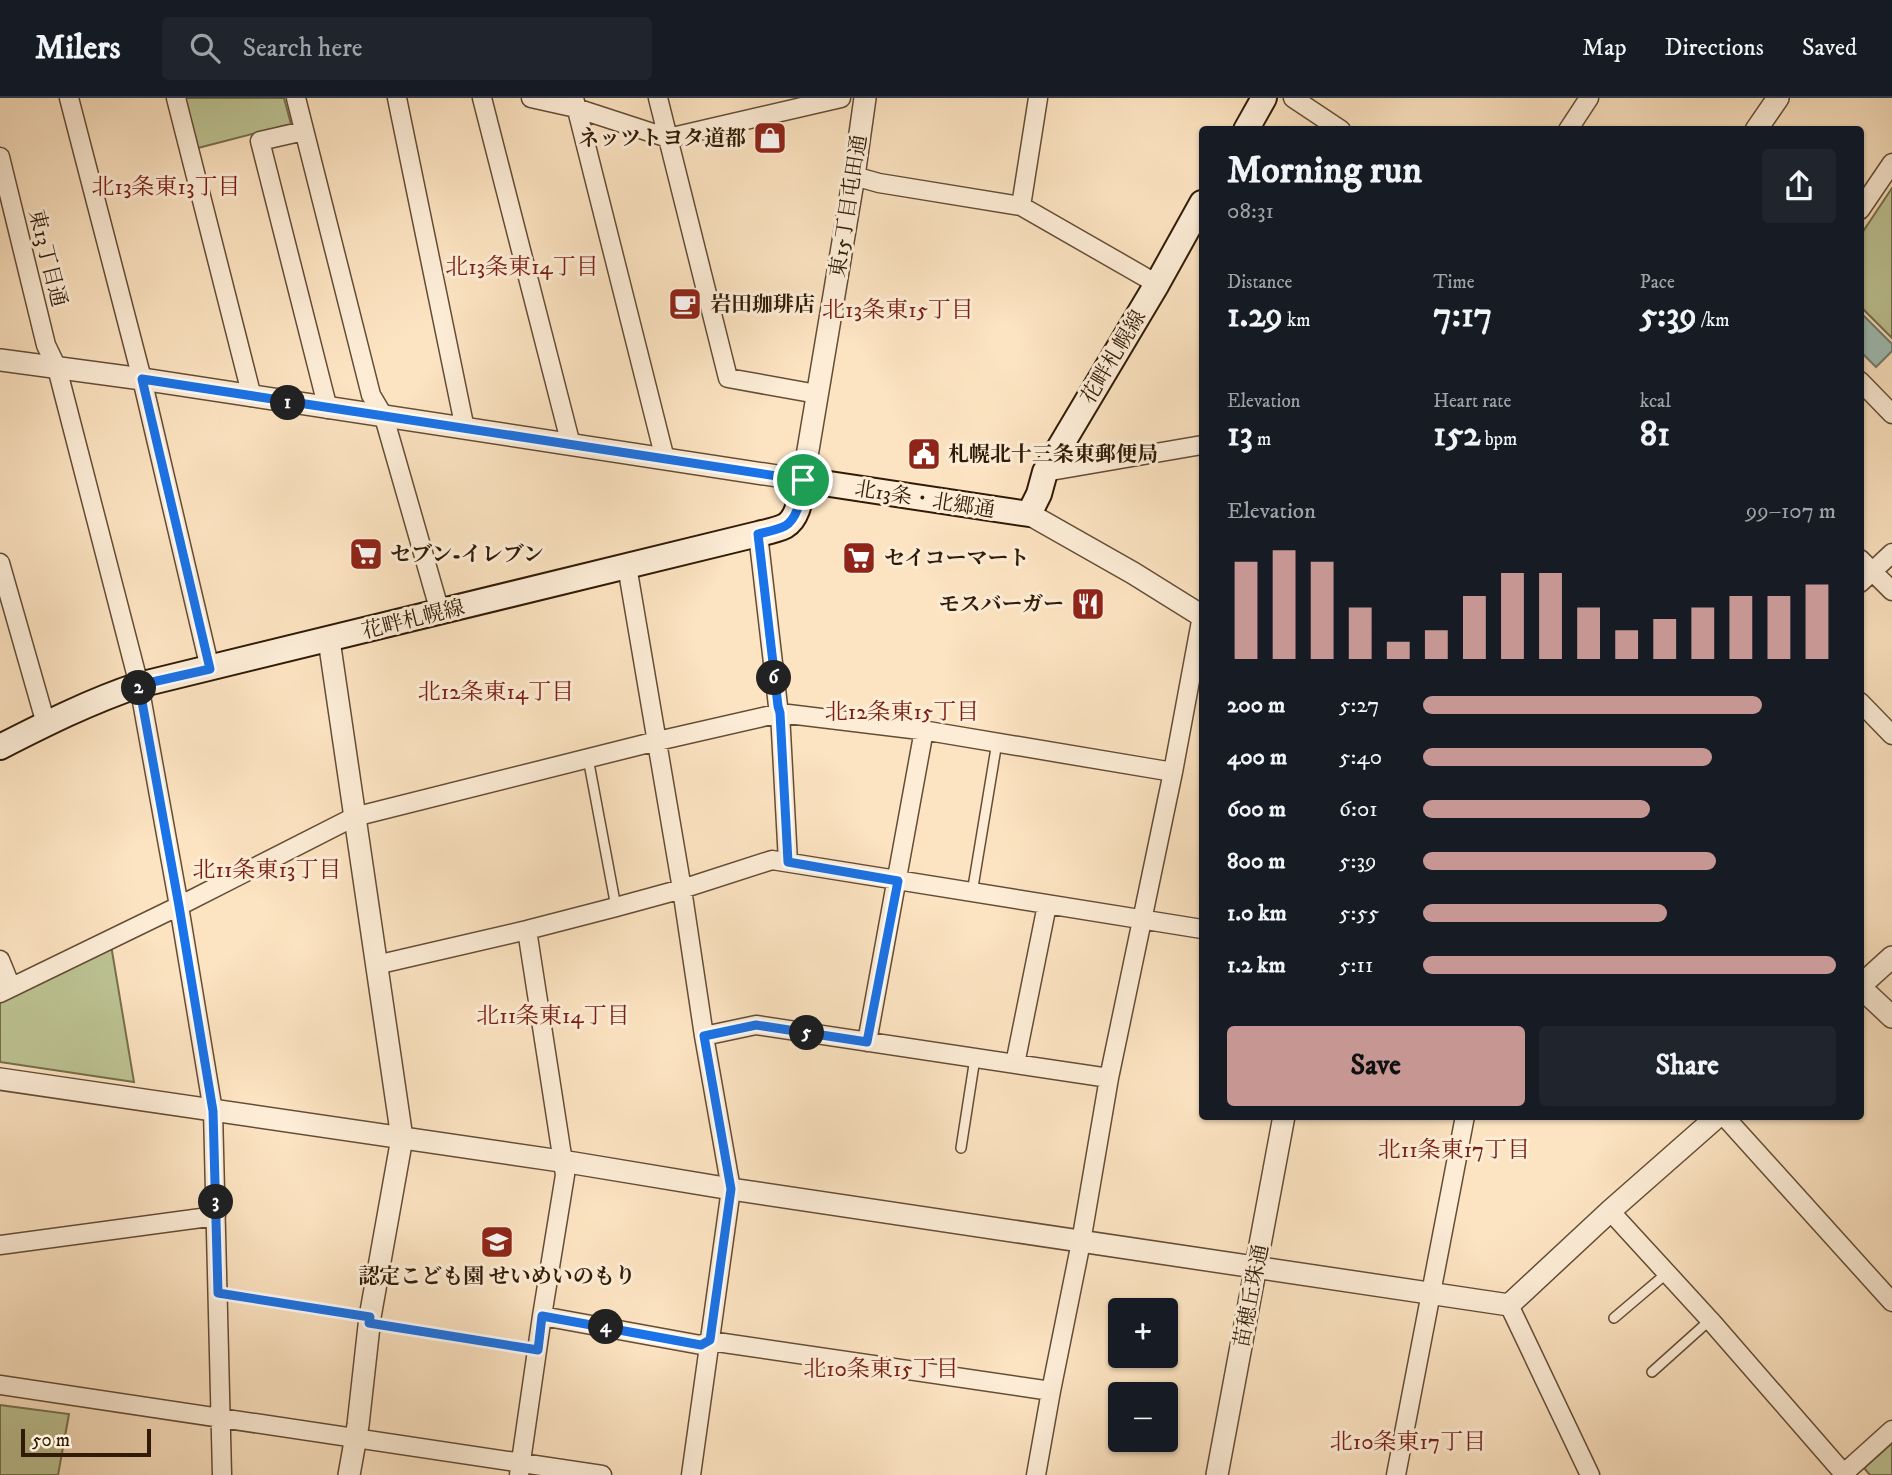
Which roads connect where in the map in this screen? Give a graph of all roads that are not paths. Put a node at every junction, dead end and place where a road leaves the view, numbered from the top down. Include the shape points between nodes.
1 (69, 98) edge
2 (176, 98) edge
3 (296, 98) edge
4 (397, 98) edge
5 (482, 98) edge
6 (531, 98) edge
7 (658, 98) edge
8 (841, 98) edge
9 (865, 98) edge
10 (1038, 98) edge
11 (1264, 98) edge
12 (1293, 98) edge
13 (1589, 98) edge
14 (1778, 98) edge
15 (575, 103) edge
16 (1247, 126) edge
17 (1335, 126) edge
18 (1571, 126) edge
19 (1759, 126) edge
20 (304, 131) junction
21 (668, 138) junction
22 (0, 157) edge
23 (1892, 163) edge
24 (854, 176) junction
25 (1864, 204) edge
26 (1021, 206) junction
27 (1199, 212) edge
28 (1157, 284) junction
29 (0, 360) edge
30 (57, 368) junction
31 (142, 379) junction
32 (1864, 385) edge
33 (817, 394) junction
34 (252, 397) junction
35 (328, 409) junction
36 (1892, 414) edge
37 (384, 417) junction
38 (465, 429) junction
39 (571, 445) junction
40 (1199, 446) edge
41 (665, 459) junction
42 (1045, 472) junction
43 (803, 480) junction
44 (1029, 514) junction
45 (758, 534) junction
46 (1892, 553) edge
47 (0, 563) edge
48 (627, 566) junction
49 (1864, 571) edge
50 (1892, 591) edge
51 (440, 612) junction
52 (1199, 614) edge
53 (1199, 632) edge
54 (329, 640) junction
55 (210, 669) junction
56 (139, 685) junction
57 (1864, 706) edge
58 (780, 713) junction
59 (46, 724) junction
60 (924, 730) junction
61 (1892, 735) edge
62 (657, 741) junction
63 (997, 743) junction
64 (0, 747) edge
65 (588, 758) junction
66 (1173, 772) junction
67 (354, 817) junction
68 (788, 862) junction
69 (898, 881) junction
70 (682, 889) junction
71 (972, 893) junction
72 (1047, 905) junction
73 (179, 906) junction
74 (617, 907) junction
75 (1142, 920) junction
76 (1199, 929) edge
77 (527, 930) junction
78 (1892, 957) edge
79 (0, 960) edge
80 (376, 965) junction
81 (1864, 983) edge
82 (6, 990) edge
83 (1864, 991) edge
84 (1892, 1017) edge
85 (704, 1036) junction
86 (867, 1042) junction
87 (975, 1058) junction
88 (1015, 1064) junction
89 (1109, 1078) junction
90 (0, 1080) edge
91 (213, 1111) junction
92 (1283, 1120) edge
93 (1464, 1120) edge
94 (1713, 1120) edge
95 (1728, 1120) edge
96 (402, 1138) junction
97 (961, 1148) dead end
98 (563, 1161) junction
99 (731, 1189) junction
100 (1610, 1211) junction
101 (216, 1216) junction
102 (1081, 1242) junction
103 (0, 1245) edge
104 (1257, 1268) junction
105 (1667, 1273) junction
106 (218, 1293) junction
107 (1431, 1294) junction
108 (1892, 1303) edge
109 (1509, 1306) junction
110 (542, 1316) junction
111 (1614, 1318) dead end
112 (370, 1320) junction
113 (1710, 1320) junction
114 (710, 1340) junction
115 (538, 1350) junction
116 (1652, 1372) dead end
117 (0, 1385) edge
118 (1051, 1391) junction
119 (221, 1418) junction
120 (1892, 1430) edge
121 (355, 1437) junction
122 (520, 1469) edge
123 (1844, 1474) edge
124 (222, 1475) edge
125 (349, 1475) edge
126 (602, 1475) edge
127 (691, 1475) edge
128 (1036, 1475) edge
129 (1217, 1475) edge
130 (1396, 1475) edge
131 (1590, 1475) edge

1 - 31 street
2 - 34 street
3 - 20 street
4 - 38 street
5 - 39 street
6 - 15 street
7 - 21 street
8 - 21 street
9 - 24 street, 東15丁目屯田通
10 - 26 street
11 - 16 main road
12 - 17 street
13 - 18 street
14 - 19 street
15 - 21 street
15 - 41 street
20 - 35 street via 260,141
20 - 37 street via 371,395
21 - 33 street via 728,378
22 - 30 street, 東13丁目通 via 46,345
23 - 25 street
24 - 26 street
24 - 33 street, 東15丁目屯田通
26 - 28 street
27 - 28 main road, 花畔札幌線
28 - 42 main road, 花畔札幌線
29 - 30 street, 北13条・北郷通
30 - 31 street, 北13条・北郷通
30 - 56 street, 東13丁目通
31 - 34 street, 北13条・北郷通
31 - 55 street
32 - 36 street
33 - 43 street, 東15丁目屯田通
34 - 35 street, 北13条・北郷通
35 - 37 street, 北13条・北郷通
37 - 38 street, 北13条・北郷通
37 - 51 street
38 - 39 street, 北13条・北郷通
39 - 41 street, 北13条・北郷通
40 - 42 street
41 - 43 street, 北13条・北郷通
42 - 44 main road, 花畔札幌線
43 - 44 main road, 北13条・北郷通
43 - 45 main road, 花畔札幌線 via 799,505 786,525
44 - 52 street, 北13条・北郷通
45 - 48 main road, 花畔札幌線
45 - 58 street
46 - 49 street
47 - 59 street
48 - 51 main road, 花畔札幌線
48 - 62 street
49 - 50 street
51 - 54 main road, 花畔札幌線
53 - 66 street
54 - 55 main road, 花畔札幌線
54 - 67 street
55 - 56 main road, 花畔札幌線
56 - 59 main road, 花畔札幌線
56 - 73 street, 東13丁目通
57 - 61 street
58 - 60 street
58 - 62 street
58 - 68 street
59 - 64 main road, 花畔札幌線
60 - 63 street
60 - 69 street
62 - 65 street
62 - 70 street
63 - 66 street
63 - 71 lane
65 - 67 street
65 - 74 lane
66 - 75 street
67 - 73 street
67 - 80 street
68 - 69 street
68 - 70 street via 772,860
69 - 71 street
69 - 86 street
70 - 74 street
70 - 85 street
71 - 72 street
72 - 75 street
72 - 88 street
73 - 82 street
73 - 91 street, 東13丁目通
74 - 77 street
75 - 76 street
75 - 89 street
77 - 80 street
77 - 98 street
78 - 81 street
79 - 82 street
80 - 96 street
83 - 84 street
85 - 86 street via 756,1025
85 - 99 street
86 - 87 street
87 - 88 street
87 - 97 lane
88 - 89 street
89 - 102 street
90 - 91 street
91 - 96 street
91 - 101 street, 東13丁目通
92 - 104 street, 苗穂丘珠通
93 - 107 street
94 - 100 street
95 - 108 street
96 - 98 street
96 - 112 street
98 - 99 street
98 - 110 street via 565,1175
99 - 102 street
99 - 114 street
100 - 105 street
100 - 109 street
101 - 103 street
101 - 106 street, 東13丁目通
102 - 104 street
102 - 118 street
104 - 107 street
104 - 129 street, 苗穂丘珠通
105 - 111 lane
105 - 113 street
106 - 112 lane
106 - 119 street, 東13丁目通
107 - 109 street
107 - 130 street
109 - 131 street
110 - 114 street via 701,1345
110 - 115 street
112 - 115 lane
112 - 121 street
113 - 116 lane
113 - 123 street
114 - 118 street
114 - 127 street
115 - 122 street
117 - 119 street
118 - 128 street
119 - 121 street
119 - 124 street, 東13丁目通
120 - 123 street
121 - 122 street
121 - 125 street
122 - 126 street

